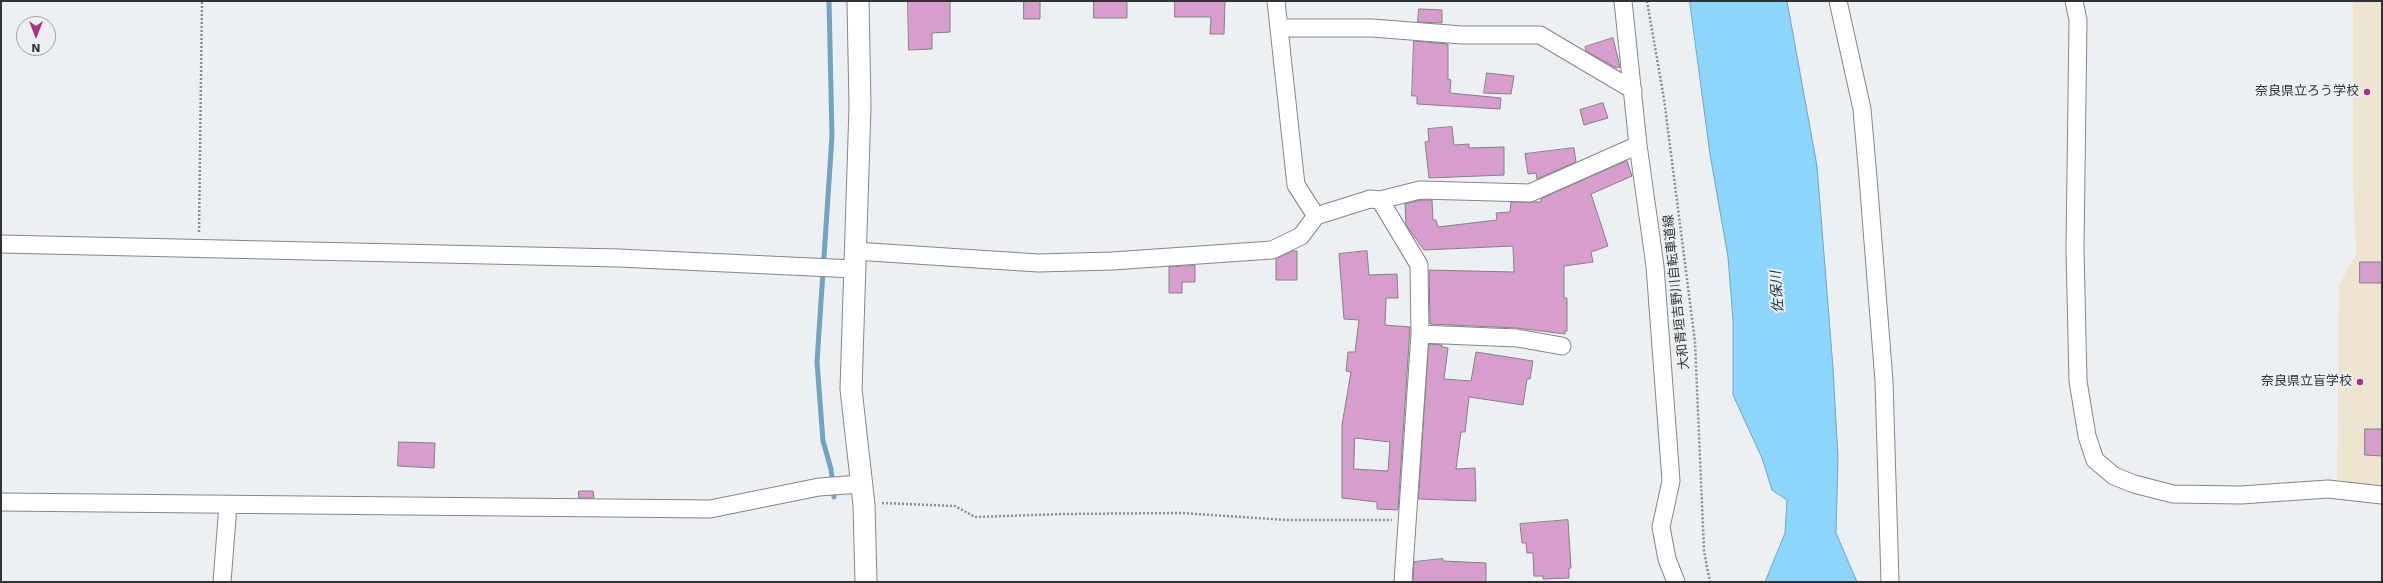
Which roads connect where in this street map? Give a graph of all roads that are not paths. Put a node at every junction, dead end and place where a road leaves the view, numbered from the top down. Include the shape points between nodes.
1 (858, 1) edge
2 (1276, 1) edge
3 (1623, 1) edge
4 (1838, 1) edge
5 (2074, 1) edge
6 (1279, 28) junction
7 (1633, 90) junction
8 (1638, 145) junction
9 (1380, 200) junction
10 (1316, 216) junction
11 (1, 244) edge
12 (855, 260) junction
13 (1420, 334) junction
14 (1562, 346) dead end
15 (861, 484) junction
16 (2382, 495) edge
17 (1, 502) edge
18 (228, 505) junction
19 (222, 582) edge
20 (866, 582) edge
21 (1404, 582) edge
22 (1676, 582) edge
23 (1890, 582) edge

1 - 12 street via 860,107
2 - 6 street
3 - 7 street
4 - 23 street via 1862,109 1884,381
5 - 16 street via 2078,20 2074,249 2078,381 2087,436 2095,460 2114,476 2173,494 2241,495 2328,489
6 - 7 street via 1372,28 1462,35 1540,35
6 - 10 street via 1296,185
7 - 8 street
8 - 9 street via 1530,193 1420,190
8 - 22 street via 1655,266 1671,481 1661,527 1667,559
9 - 10 street via 1370,199
9 - 13 street via 1419,265
10 - 12 street via 1301,236 1272,250 1112,261 1038,263
11 - 12 street via 619,258
12 - 15 street via 851,390
13 - 14 street via 1517,338
13 - 21 street
15 - 18 street via 819,487 710,509
15 - 20 street
17 - 18 street
18 - 19 street

